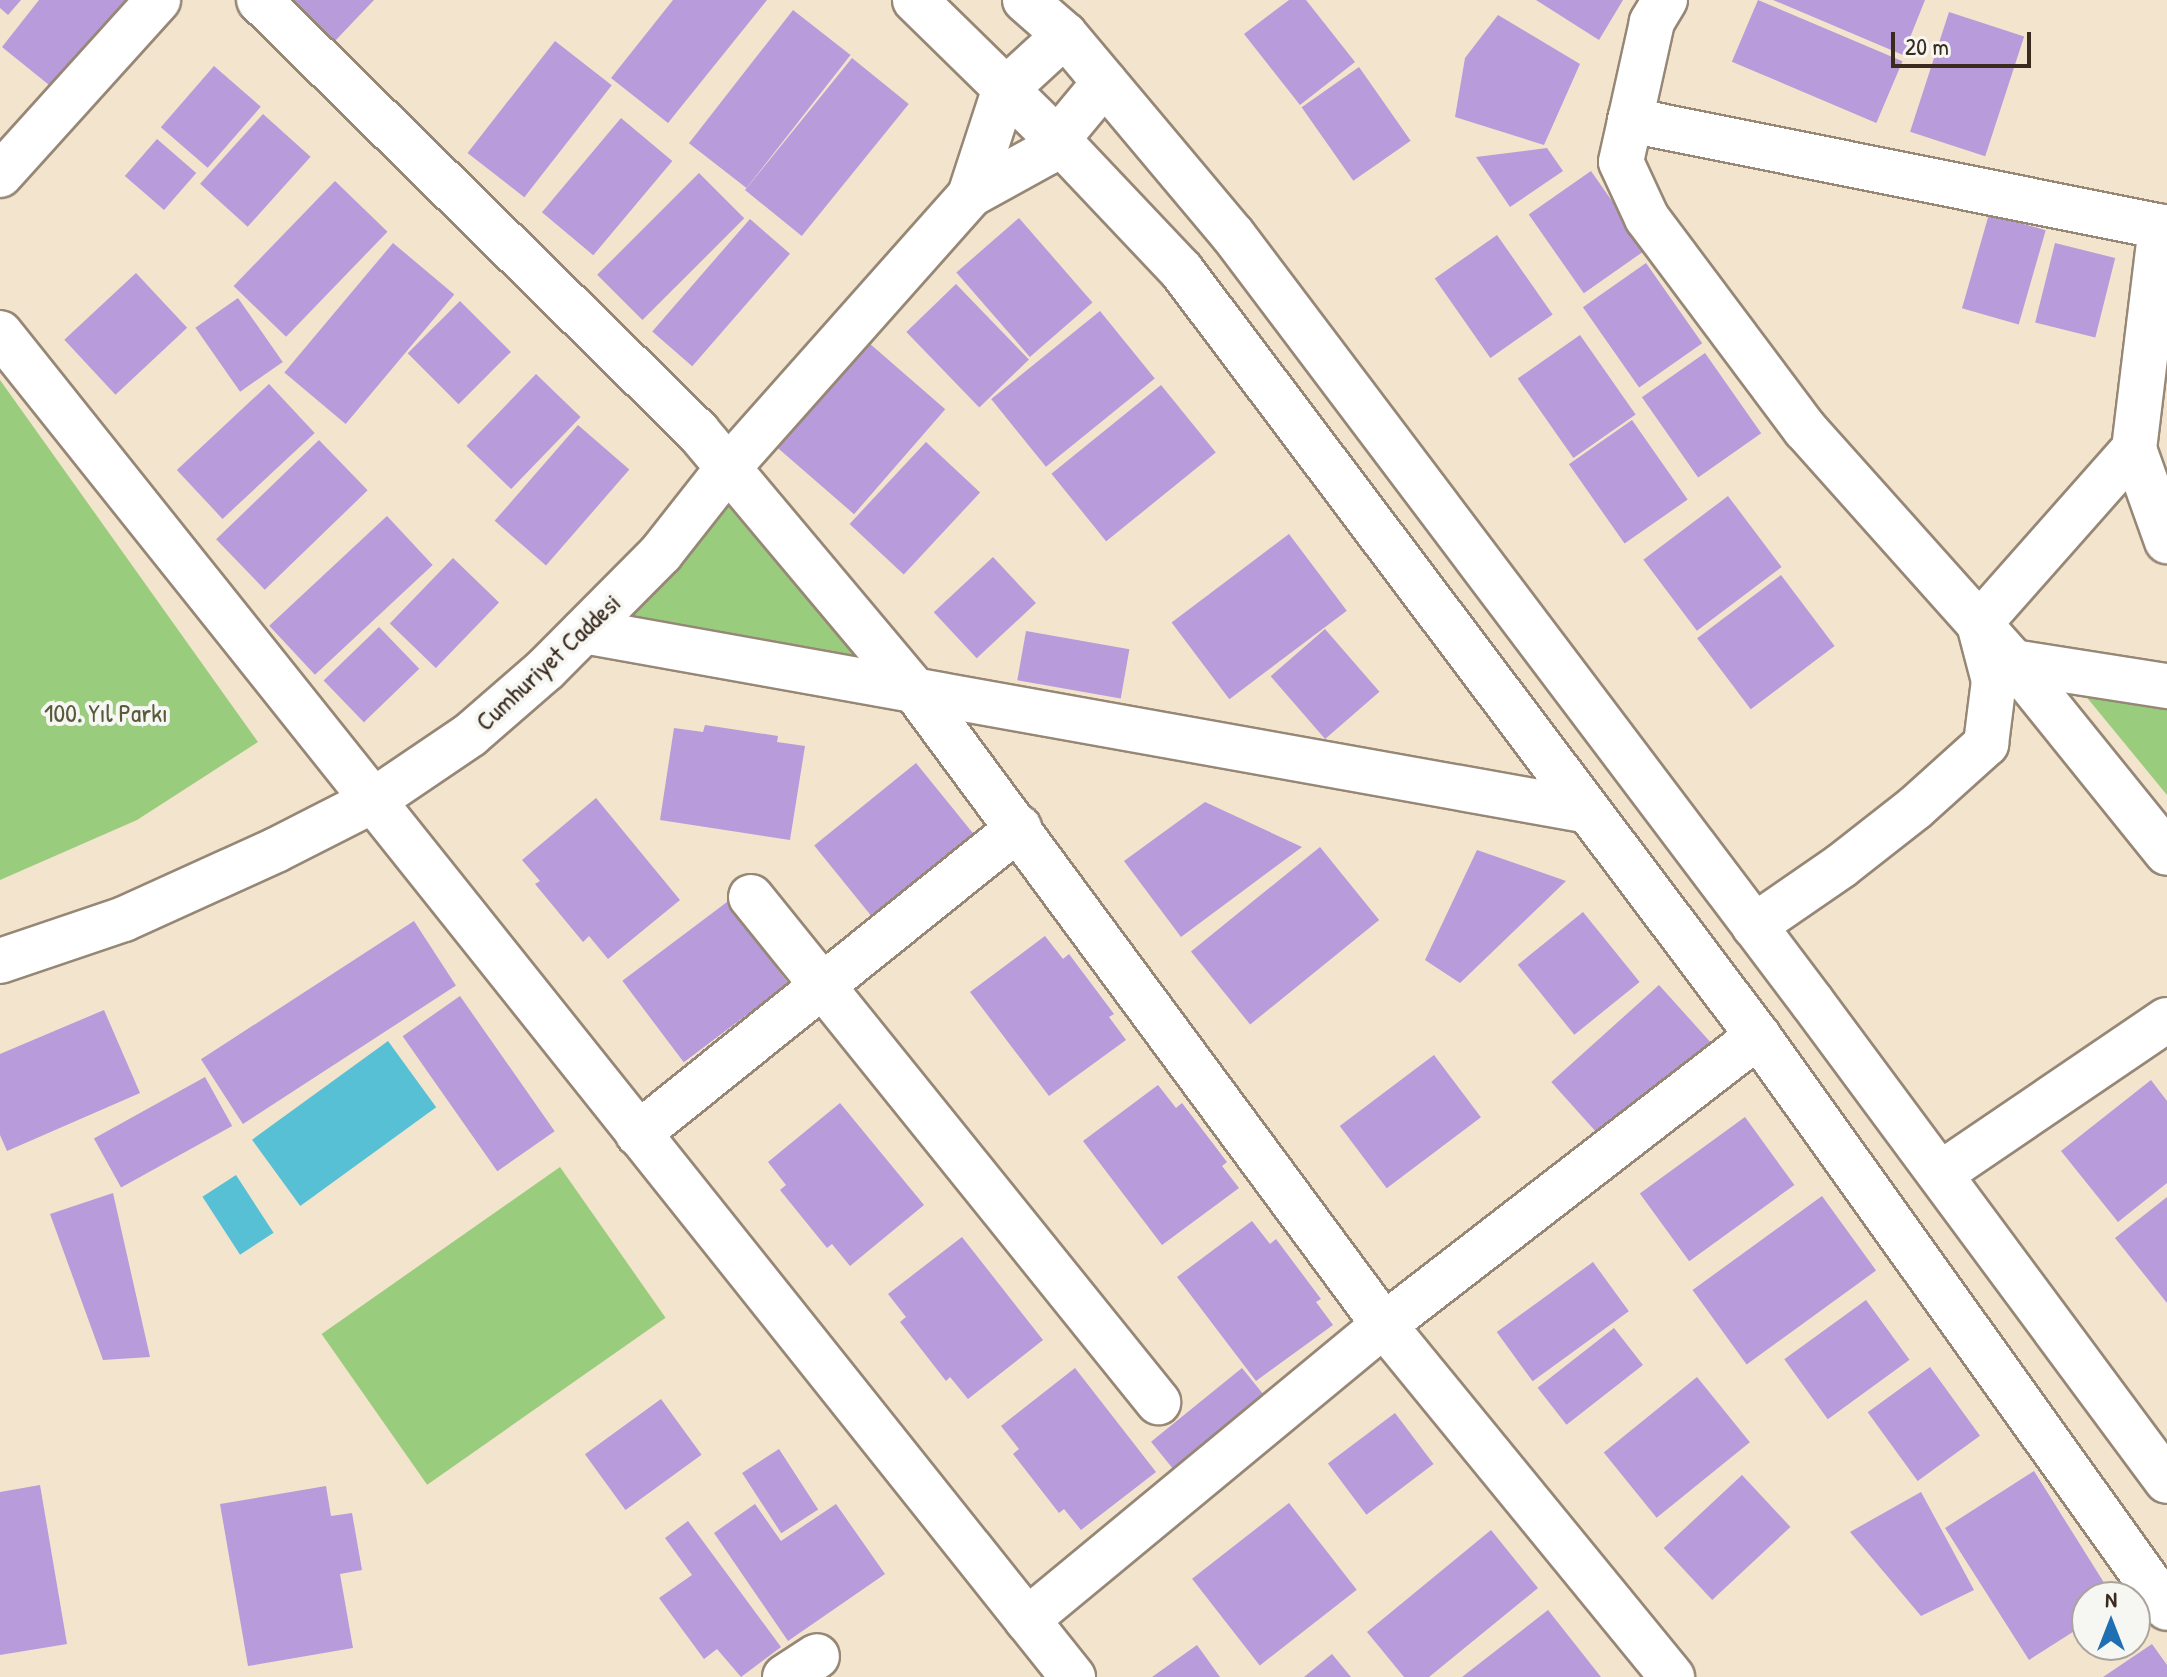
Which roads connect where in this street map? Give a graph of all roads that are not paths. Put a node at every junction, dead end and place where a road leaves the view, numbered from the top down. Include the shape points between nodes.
1 (158, 0) edge
2 (259, 0) edge
3 (915, 0) edge
4 (1665, 0) edge
5 (1027, 1) edge
6 (1065, 35) junction
7 (1105, 82) junction
8 (1004, 91) junction
9 (1630, 120) junction
10 (1058, 140) junction
11 (0, 175) edge
12 (970, 195) junction
13 (2164, 227) edge
14 (0, 333) edge
15 (2134, 449) junction
16 (728, 468) junction
17 (2167, 541) edge
18 (1979, 624) junction
19 (584, 631) junction
20 (2013, 662) junction
21 (2167, 686) edge
22 (916, 692) junction
23 (374, 800) junction
24 (1588, 811) junction
25 (1019, 828) junction
26 (2167, 853) edge
27 (751, 897) dead end
28 (1754, 926) junction
29 (0, 961) edge
30 (821, 986) junction
31 (2167, 1020) edge
32 (1758, 1036) junction
33 (638, 1134) junction
34 (1940, 1174) junction
35 (1384, 1325) junction
36 (1158, 1402) dead end
37 (2167, 1481) edge
38 (2167, 1608) edge
39 (1027, 1620) junction
40 (1073, 1677) edge
41 (1672, 1677) edge

1 - 11 street
2 - 16 street via 698,432
3 - 8 street
4 - 9 street via 1652,22
5 - 6 street
6 - 7 street
6 - 8 street, Cumhuriyet Caddesi
7 - 10 street, Cumhuriyet Caddesi
7 - 28 street via 1233,235
8 - 10 street
8 - 12 street, Cumhuriyet Caddesi
9 - 13 street
9 - 18 street via 1621,162 1647,218 1805,429
10 - 12 street, Cumhuriyet Caddesi via 1046,153
10 - 24 street via 1181,270
12 - 16 street, Cumhuriyet Caddesi
13 - 15 street
14 - 23 street
15 - 17 street
15 - 18 street
16 - 19 street, Cumhuriyet Caddesi via 661,553
16 - 22 street
18 - 20 street
18 - 28 street via 1994,681 1986,744 1915,808
19 - 22 street
19 - 23 street, Cumhuriyet Caddesi via 470,735
20 - 21 street
20 - 26 street
22 - 24 street
22 - 25 street
23 - 29 street, Cumhuriyet Caddesi via 124,919
23 - 33 street
24 - 32 street
25 - 30 street
25 - 35 street
27 - 30 street
28 - 34 street
30 - 33 street
30 - 36 street
31 - 34 street
32 - 35 street
32 - 38 street
33 - 39 street
34 - 37 street
35 - 39 street
35 - 41 street
39 - 40 street

